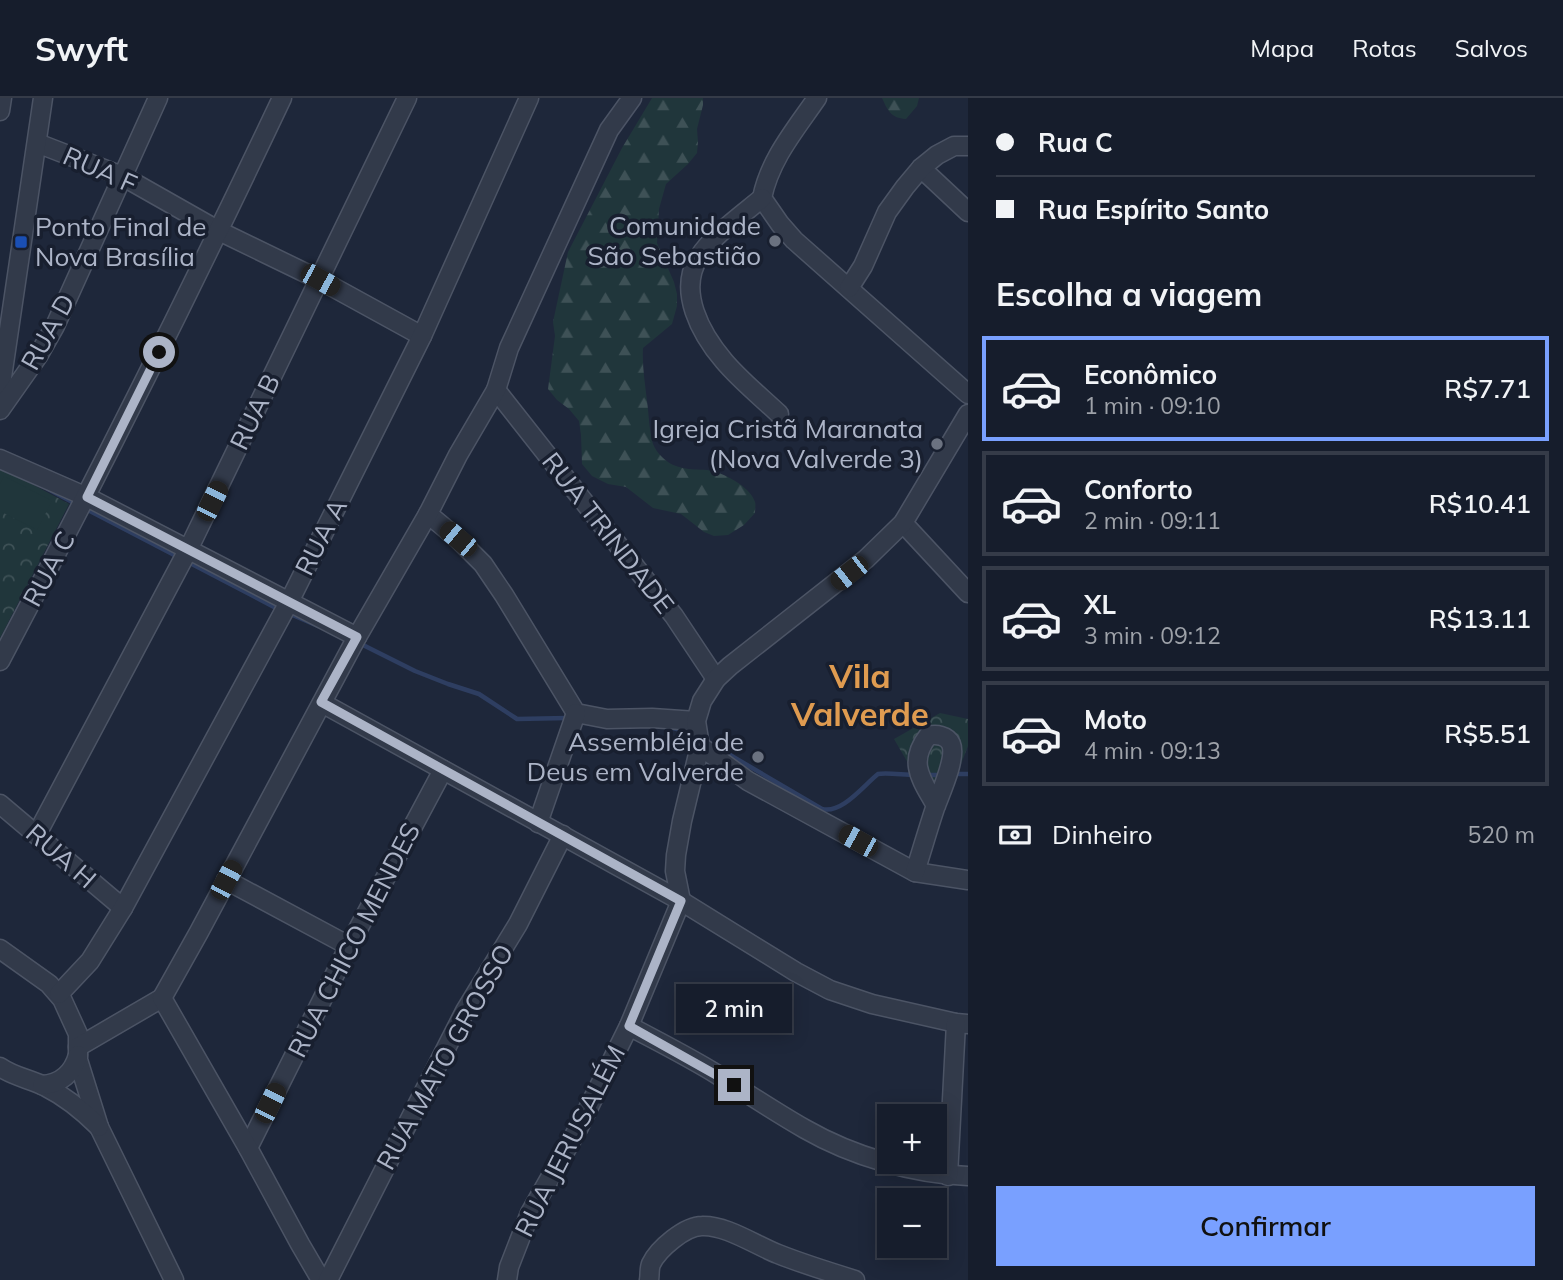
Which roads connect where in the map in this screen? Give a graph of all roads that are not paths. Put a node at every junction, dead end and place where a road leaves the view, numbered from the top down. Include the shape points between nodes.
1 (2, 98) edge
2 (43, 98) edge
3 (158, 98) edge
4 (282, 98) edge
5 (407, 98) edge
6 (530, 98) edge
7 (632, 98) edge
8 (817, 98) edge
9 (0, 111) edge
10 (37, 143) junction
11 (968, 146) edge
12 (921, 168) junction
13 (122, 176) junction
14 (762, 198) junction
15 (968, 212) edge
16 (219, 231) junction
17 (320, 280) junction
18 (849, 288) junction
19 (422, 336) junction
20 (496, 390) junction
21 (0, 391) edge
22 (968, 394) edge
23 (0, 410) edge
24 (779, 414) dead end
25 (968, 414) edge
26 (0, 459) edge
27 (87, 497) junction
28 (428, 514) junction
29 (903, 523) junction
30 (188, 550) junction
31 (968, 593) edge
32 (289, 602) junction
33 (357, 637) junction
34 (0, 662) edge
35 (716, 679) junction
36 (321, 702) junction
37 (576, 713) junction
38 (696, 721) junction
39 (700, 746) junction
40 (443, 770) junction
41 (0, 804) edge
42 (936, 806) dead end
43 (538, 823) junction
44 (37, 834) junction
45 (563, 835) junction
46 (915, 872) junction
47 (226, 880) junction
48 (968, 880) edge
49 (681, 901) junction
50 (122, 908) junction
51 (349, 946) junction
52 (0, 949) edge
53 (59, 994) junction
54 (165, 1004) junction
55 (962, 1024) edge
56 (629, 1026) junction
57 (78, 1051) junction
58 (0, 1067) edge
59 (43, 1085) junction
60 (99, 1126) junction
61 (248, 1148) junction
62 (948, 1175) junction
63 (968, 1176) edge
64 (174, 1280) edge
65 (321, 1280) edge
66 (328, 1280) edge
67 (507, 1280) edge
68 (649, 1280) edge
69 (855, 1280) edge

1 - 9 street
2 - 10 street
3 - 13 street, RUA D
4 - 16 street, RUA C
5 - 17 street, RUA B
6 - 19 street, RUA A
7 - 20 street via 609,130 509,348
8 - 14 street via 778,155
10 - 13 street, RUA F
10 - 21 street
11 - 12 street via 954,146
12 - 15 street
12 - 18 street via 887,212
13 - 16 street, RUA F
13 - 23 street, RUA D via 55,326
14 - 18 street via 794,240
14 - 24 street via 698,257 690,288 694,310 710,342
16 - 17 street, RUA F
16 - 27 street, RUA C
17 - 19 street, RUA F
17 - 30 street, RUA B
18 - 22 street
19 - 32 street, RUA A
20 - 28 street
20 - 35 street, RUA TRINDADE via 666,606
25 - 29 street
26 - 27 street
27 - 30 street
27 - 34 street, RUA C
28 - 33 street
28 - 37 street via 483,564
29 - 31 street
29 - 35 street via 866,559
30 - 32 street
30 - 44 street, RUA B
32 - 33 street
32 - 50 street, RUA A
33 - 36 street
35 - 38 street
36 - 40 street
36 - 47 street
37 - 38 street via 607,719
37 - 43 street
38 - 39 street
39 - 46 street via 748,781
39 - 49 street via 676,855
40 - 43 street
40 - 51 street, RUA CHICO MENDES
41 - 44 street, RUA H
42 - 46 street
43 - 45 street
44 - 50 street, RUA H
45 - 49 street
45 - 66 street, RUA MATO GROSSO via 518,924 466,1011
46 - 48 street
47 - 51 street
47 - 54 street
49 - 55 street via 830,990
49 - 56 street, RUA JERUSALÉM
50 - 53 street, RUA A via 90,961
51 - 61 street, RUA CHICO MENDES
52 - 53 street
53 - 57 street via 78,1034
54 - 57 street
54 - 61 street
55 - 62 street
56 - 62 street via 807,1131 864,1156
56 - 67 street, RUA JERUSALÉM via 530,1213
57 - 59 street via 64,1079
57 - 60 street
58 - 59 street
59 - 60 street
60 - 64 street
61 - 65 street
62 - 63 street
68 - 69 street via 650,1266 658,1254 683,1233 700,1226 721,1229

